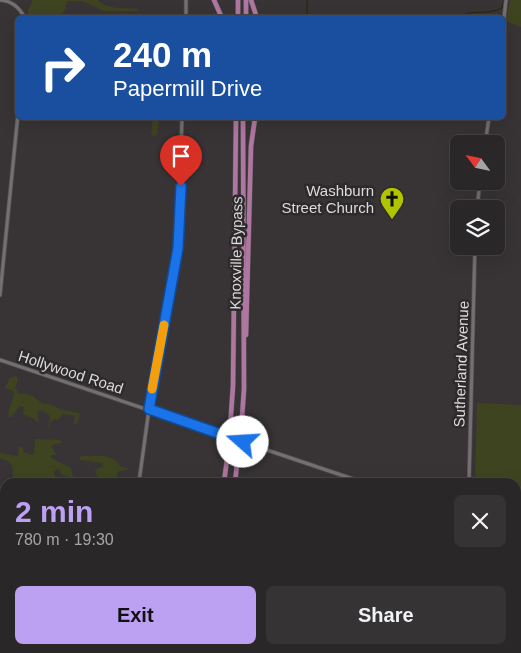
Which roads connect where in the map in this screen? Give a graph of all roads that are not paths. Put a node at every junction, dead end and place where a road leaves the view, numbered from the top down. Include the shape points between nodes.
1 (0, 0) edge
2 (186, 0) edge
3 (214, 0) edge
4 (238, 0) edge
5 (246, 0) edge
6 (251, 0) edge
7 (506, 0) edge
8 (24, 15) edge
9 (186, 15) edge
10 (221, 15) edge
11 (238, 15) edge
12 (246, 15) edge
13 (256, 15) edge
14 (504, 15) edge
15 (17, 120) edge
16 (182, 120) edge
17 (235, 120) edge
18 (243, 120) edge
19 (255, 120) edge
20 (489, 120) edge
21 (486, 135) edge
22 (475, 255) edge
23 (0, 295) edge
24 (0, 360) edge
25 (244, 389) junction
26 (149, 409) junction
27 (140, 478) edge
28 (225, 478) edge
29 (236, 478) edge
30 (350, 478) edge
31 (469, 478) edge

1 - 8 street via 14,4
2 - 9 street
3 - 10 highway
4 - 11 highway
5 - 12 highway
6 - 13 highway
7 - 14 street
15 - 23 street
16 - 26 street via 178,248
17 - 28 highway, bridge via 233,386
18 - 25 highway
19 - 25 highway, Knoxville Bypass via 250,155
20 - 21 street
22 - 31 street, Sutherland Avenue
24 - 26 street, Hollywood Road
25 - 29 highway, bridge
26 - 27 street
26 - 30 street, Hollywood Road

